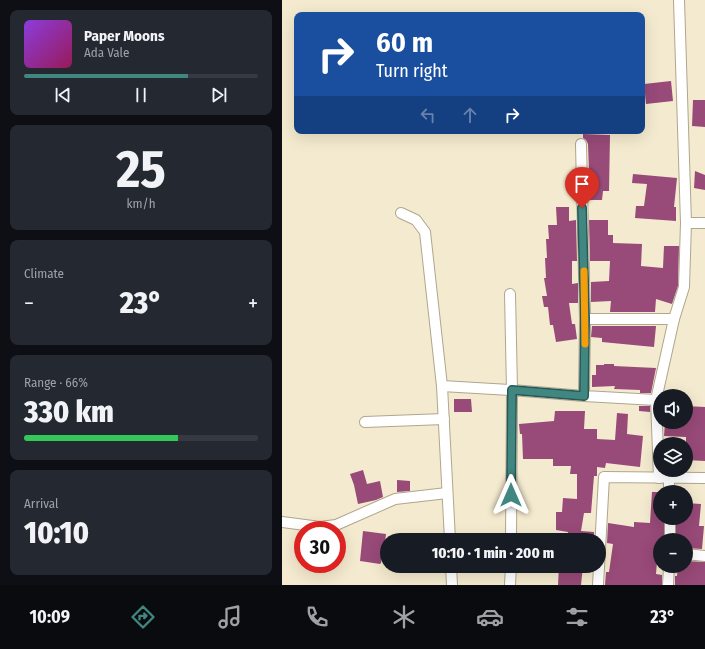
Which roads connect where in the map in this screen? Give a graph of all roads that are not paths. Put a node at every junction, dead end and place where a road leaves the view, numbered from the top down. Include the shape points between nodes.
1 (679, 0) edge
2 (581, 144) dead end
3 (401, 213) dead end
4 (686, 223) junction
5 (705, 223) edge
6 (510, 294) dead end
7 (585, 319) junction
8 (674, 319) junction
9 (442, 386) junction
10 (658, 389) edge
11 (512, 390) junction
12 (584, 396) junction
13 (653, 400) edge
14 (444, 419) junction
15 (365, 422) dead end
16 (653, 477) edge
17 (664, 477) joint
18 (705, 478) edge
19 (667, 485) edge
20 (447, 493) junction
21 (282, 522) edge
22 (450, 533) edge
23 (511, 533) edge
24 (693, 555) edge
25 (705, 556) edge
26 (451, 573) edge
27 (511, 573) edge
28 (669, 573) edge
29 (452, 585) edge
30 (510, 585) edge
31 (598, 585) edge
32 (668, 585) edge

1 - 4 street
2 - 7 street
3 - 9 street via 416,220 425,232
4 - 5 street
4 - 8 street via 684,287
6 - 11 street
7 - 8 street
7 - 12 street
8 - 10 street
9 - 11 street
9 - 14 street
11 - 12 street
11 - 23 street
12 - 13 street
14 - 15 street
14 - 20 street
16 - 31 street via 604,477
17 - 18 street
17 - 19 street
20 - 21 street via 395,499 336,525 320,527
20 - 22 street
24 - 25 street
26 - 29 street
27 - 30 street
28 - 32 street

